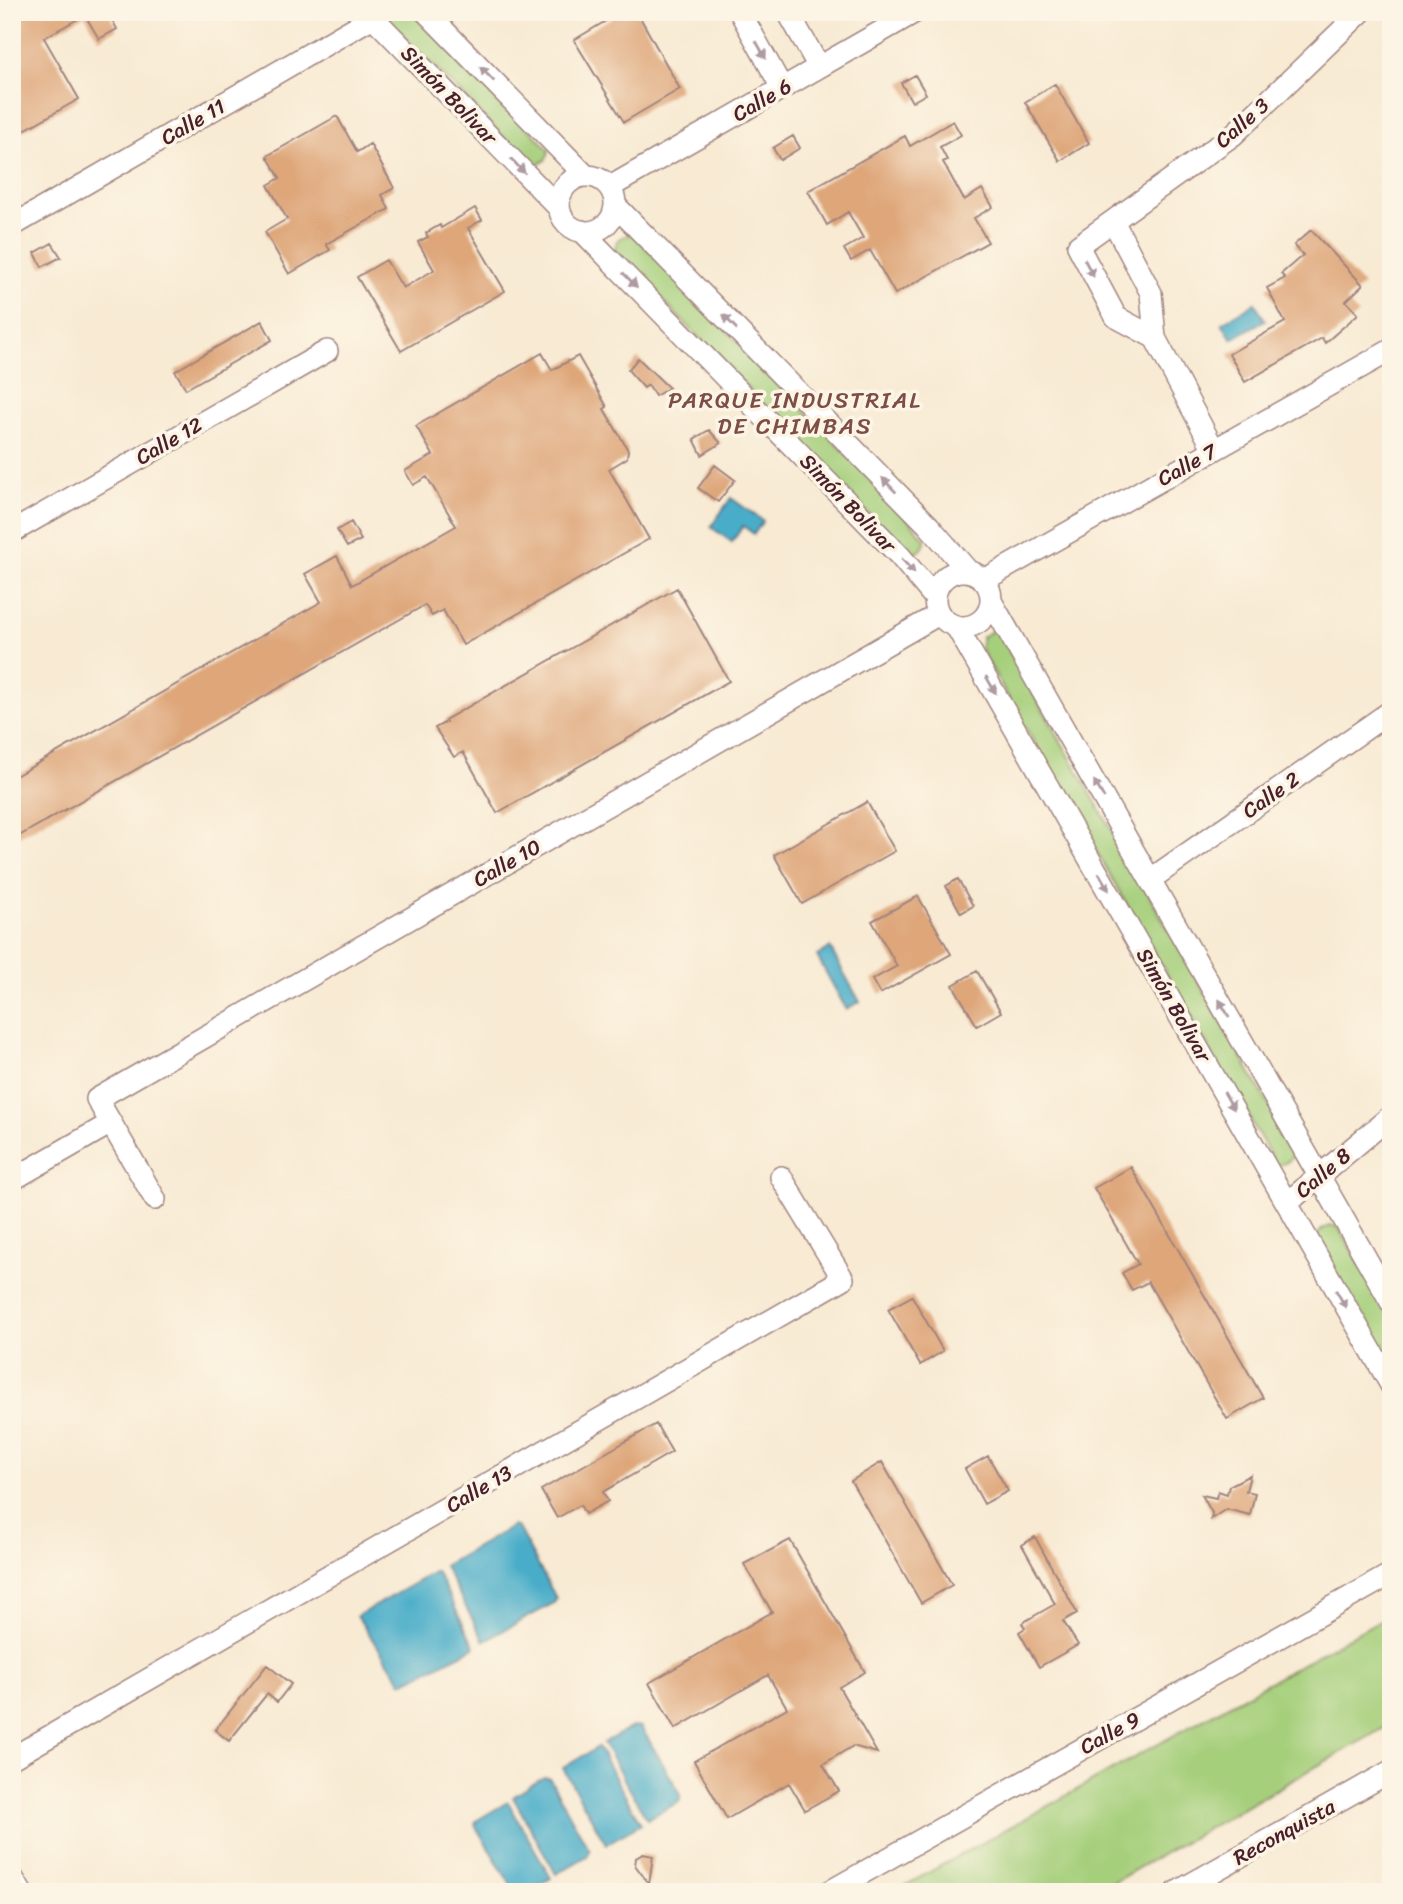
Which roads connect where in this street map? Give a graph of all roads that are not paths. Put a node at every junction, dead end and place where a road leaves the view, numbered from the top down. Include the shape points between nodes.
1 (426, 12) edge
2 (740, 12) edge
3 (788, 12) edge
4 (915, 12) edge
5 (1361, 12) edge
6 (370, 15) edge
7 (819, 67) junction
8 (782, 88) junction
9 (586, 176) junction
10 (612, 196) junction
11 (559, 208) junction
12 (1113, 221) junction
13 (12, 226) edge
14 (582, 231) junction
15 (1155, 338) junction
16 (1391, 350) edge
17 (327, 351) dead end
18 (1214, 450) junction
19 (12, 532) edge
20 (976, 575) junction
21 (991, 601) junction
22 (944, 613) junction
23 (1391, 711) edge
24 (1150, 879) junction
25 (1391, 1116) edge
26 (111, 1123) junction
27 (1319, 1176) junction
28 (781, 1177) dead end
29 (12, 1180) edge
30 (155, 1199) dead end
31 (1287, 1203) junction
32 (1391, 1302) edge
33 (1391, 1385) edge
34 (1391, 1574) edge
35 (12, 1758) edge
36 (1391, 1771) edge
37 (12, 1877) edge
38 (21, 1892) edge
39 (829, 1892) edge
40 (1177, 1892) edge

9 -> 1 street, Simón Bolivar
2 -> 8 street
3 - 7 street
4 - 7 street, Calle 6
5 - 12 street, Calle 3 via 1233,135
6 -> 11 street, Simón Bolivar
6 - 13 street, Calle 11
7 - 8 street, Calle 6
8 - 10 street, Calle 6
9 - 10 street via 600,179
9 - 11 street via 566,186
10 - 14 street via 610,220 598,229
20 -> 10 street, Simón Bolivar
11 - 14 street via 569,226
12 - 15 street via 1151,293
12 -> 15 street, Calle 3 via 1078,246 1116,317
14 -> 22 street, Simón Bolivar via 900,556
15 - 18 street
16 - 18 street, Calle 7
17 - 19 street, Calle 12
18 - 20 street, Calle 7
20 - 21 street via 991,593
20 - 22 street via 958,571 942,581 937,589
21 - 22 street via 983,618 966,627
24 -> 21 street, Simón Bolivar
22 - 26 street, Calle 10 via 97,1099
22 -> 31 street, Simón Bolivar
23 - 24 street, Calle 2
27 -> 24 street, Simón Bolivar
25 - 27 street, Calle 8
26 - 29 street
26 - 30 street, Calle 10
27 - 31 street, Calle 8
27 - 32 street, Simón Bolivar
28 - 35 street, Calle 13 via 843,1279
31 -> 33 street, Simón Bolivar
34 - 39 street, Calle 9
36 - 40 street, Reconquista
37 - 38 street

